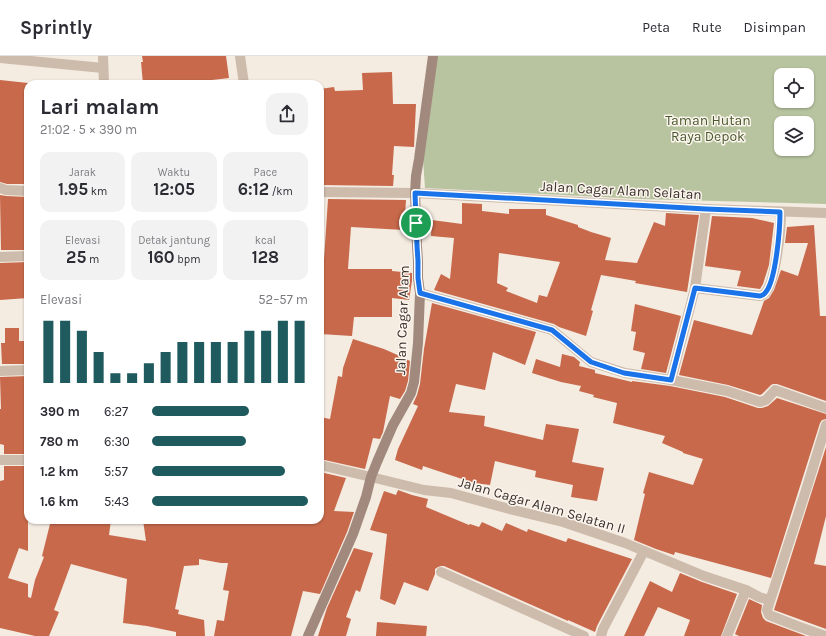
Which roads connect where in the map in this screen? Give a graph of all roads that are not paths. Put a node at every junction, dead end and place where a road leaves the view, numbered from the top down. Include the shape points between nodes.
1 (103, 56) edge
2 (240, 56) edge
3 (433, 56) edge
4 (0, 58) edge
5 (103, 68) junction
6 (104, 80) edge
7 (243, 80) edge
8 (0, 188) edge
9 (24, 191) edge
10 (324, 192) edge
11 (415, 193) junction
12 (706, 209) junction
13 (780, 212) junction
14 (826, 213) edge
15 (24, 256) edge
16 (0, 257) edge
17 (695, 288) junction
18 (420, 293) junction
19 (24, 370) edge
20 (0, 371) edge
21 (671, 380) junction
22 (826, 408) edge
23 (826, 425) edge
24 (0, 460) edge
25 (24, 460) edge
26 (324, 466) edge
27 (371, 476) junction
28 (644, 551) junction
29 (440, 572) dead end
30 (746, 590) junction
31 (769, 600) junction
32 (801, 632) edge
33 (308, 636) edge
34 (584, 636) edge
35 (601, 636) edge
36 (727, 636) edge
37 (825, 636) edge

1 - 5 street
2 - 7 street
3 - 11 street, Jalan Cagar Alam
4 - 5 street
5 - 6 street
8 - 9 street
10 - 11 street, Jalan Cagar Alam Selatan
11 - 12 street, Jalan Cagar Alam Selatan
11 - 18 street, Jalan Cagar Alam
12 - 13 street, Jalan Cagar Alam Selatan
12 - 17 street
13 - 14 street, Jalan Cagar Alam Selatan
13 - 17 street via 778,249 772,281 765,294 760,296
15 - 16 street
17 - 21 street
18 - 21 street via 552,330 591,362 624,373
18 - 27 street, Jalan Cagar Alam via 414,382
19 - 20 street
21 - 22 street via 727,391 760,402 766,400 775,390
23 - 31 street
24 - 25 street
26 - 27 street, Jalan Cagar Alam Selatan II
27 - 28 street, Jalan Cagar Alam Selatan II via 424,490 451,493 563,522
27 - 33 street, Jalan Cagar Alam via 353,534
28 - 30 street, Jalan Cagar Alam Selatan II
28 - 35 street
29 - 34 street
30 - 31 street, Jalan Cagar Alam Selatan II
30 - 36 street
31 - 32 street via 767,610 770,615
32 - 37 street

